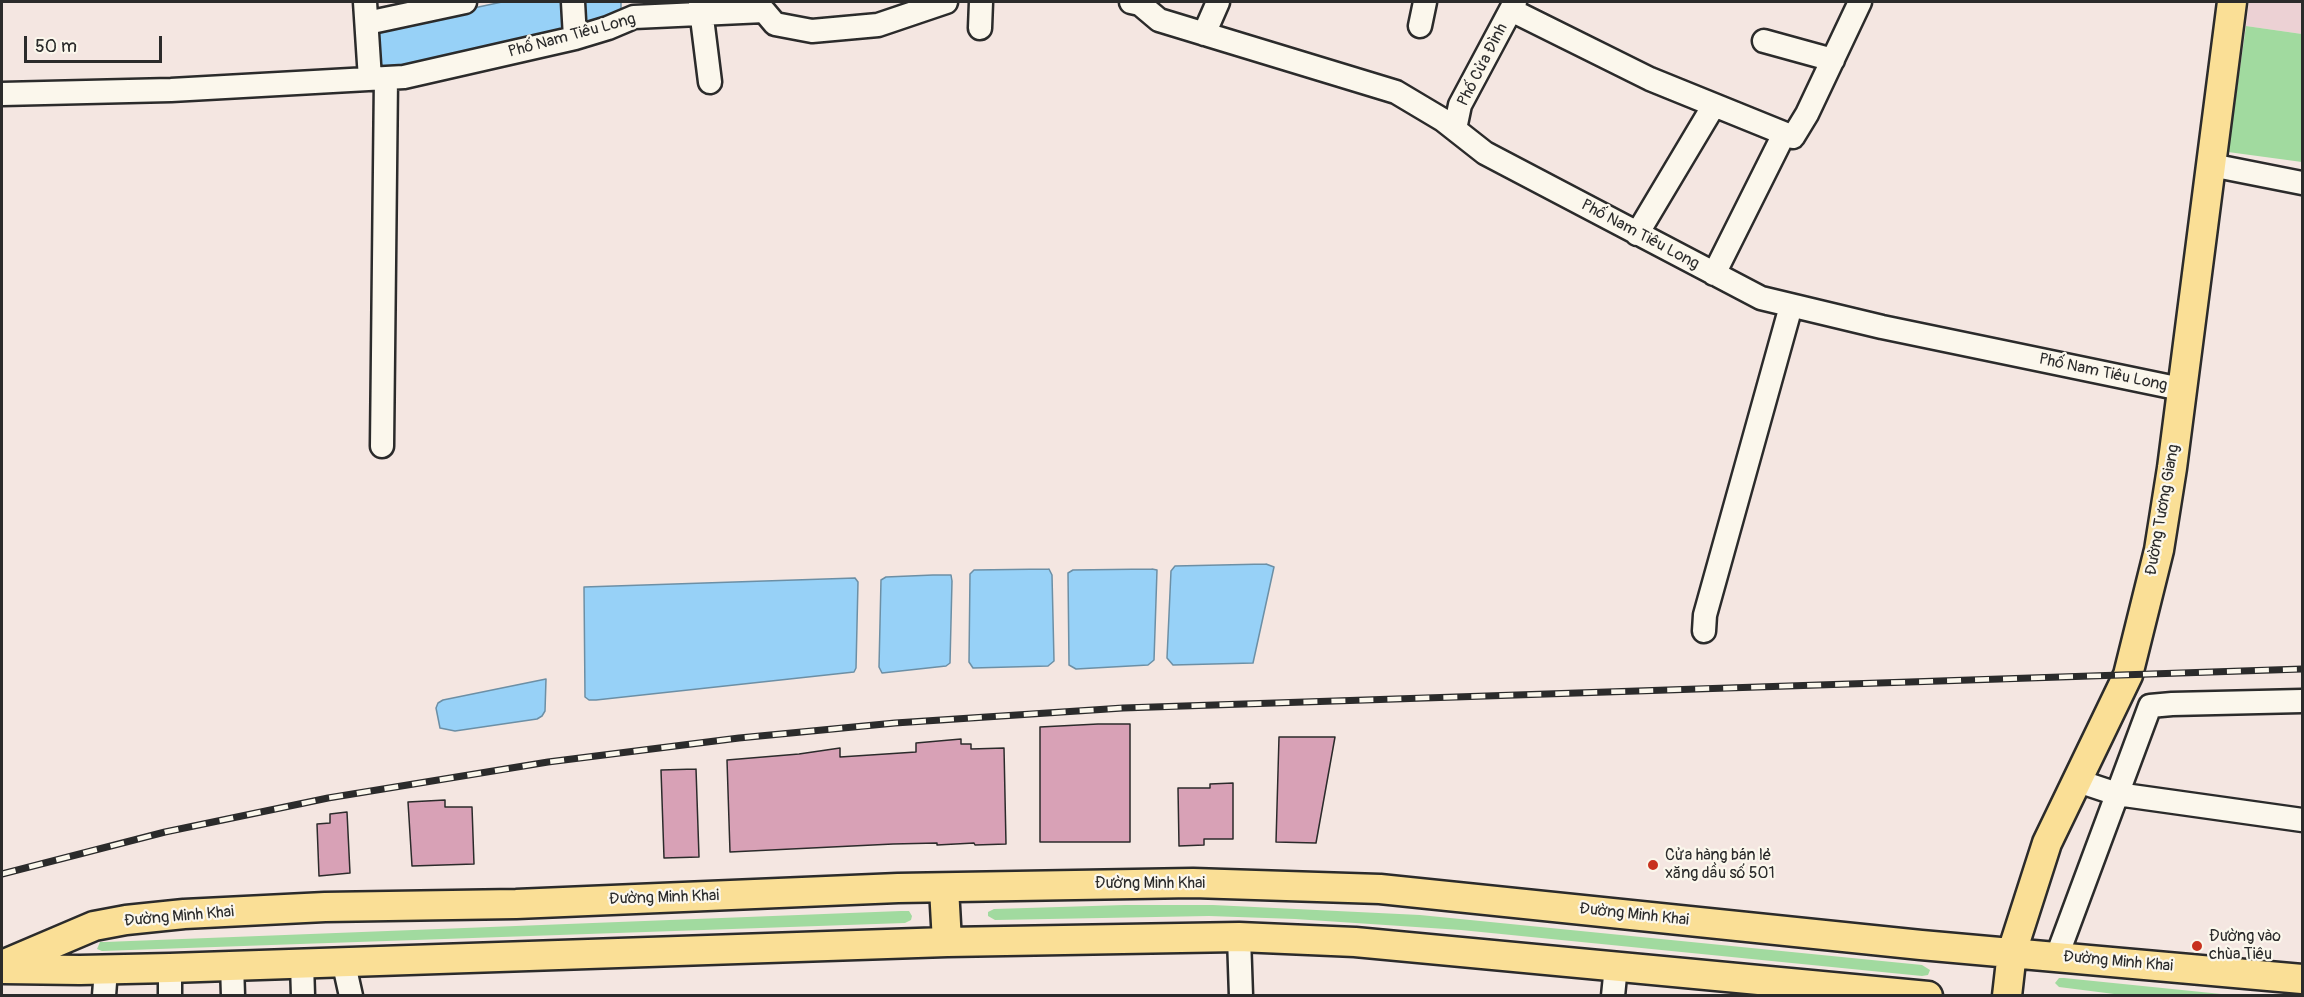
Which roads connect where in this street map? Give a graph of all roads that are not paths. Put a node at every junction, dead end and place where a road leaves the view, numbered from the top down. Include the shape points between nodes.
1 (465, 2) edge
2 (573, 2) edge
3 (946, 2) edge
4 (981, 2) edge
5 (1137, 2) edge
6 (1218, 2) edge
7 (1425, 2) edge
8 (1854, 2) edge
9 (2232, 2) edge
10 (764, 6) edge
11 (1513, 6) edge
12 (701, 8) edge
13 (634, 9) edge
14 (366, 12) edge
15 (1420, 26) dead end
16 (980, 28) dead end
17 (1204, 34) junction
18 (575, 35) junction
19 (1764, 41) dead end
20 (1833, 60) junction
21 (378, 79) junction
22 (710, 82) dead end
23 (2, 94) edge
24 (1714, 105) junction
25 (1455, 129) junction
26 (1784, 135) junction
27 (2211, 165) junction
28 (2302, 183) edge
29 (1636, 234) junction
30 (1714, 274) junction
31 (1791, 306) junction
32 (2181, 389) junction
33 (382, 446) dead end
34 (1704, 631) dead end
35 (2302, 702) edge
36 (2078, 781) junction
37 (2116, 794) junction
38 (2302, 820) edge
39 (944, 888) junction
40 (1239, 937) junction
41 (947, 942) junction
42 (2012, 952) junction
43 (2057, 956) junction
44 (343, 960) junction
45 (302, 963) junction
46 (232, 964) junction
47 (1616, 966) junction
48 (2, 967) edge
49 (2302, 979) edge
50 (105, 982) edge
51 (170, 982) edge
52 (233, 996) edge
53 (303, 996) edge
54 (351, 996) edge
55 (1241, 996) edge
56 (1613, 996) edge
57 (1928, 996) edge
58 (2007, 996) edge

1 - 14 street
2 - 18 street
3 - 10 street, Phố Nam Tiêu Long via 878,25 812,30 775,24
4 - 16 street
5 - 17 street, Phố Nam Tiêu Long via 1159,20
6 - 17 street
7 - 15 street
8 - 20 street
9 - 27 main road, Đường Tương Giang
10 - 12 street, Phố Nam Tiêu Long
11 - 24 street via 1650,79
11 - 25 street, Phố Cửa Đình via 1460,105
12 - 13 street, Phố Nam Tiêu Long
12 - 22 street
13 - 18 street, Phố Nam Tiêu Long via 608,28
14 - 21 street
17 - 25 street, Phố Nam Tiêu Long via 1396,92
18 - 21 street, Phố Nam Tiêu Long via 404,77
19 - 20 street
20 - 26 street via 1793,137
21 - 23 street, Phố Nam Tiêu Long
21 - 33 street
24 - 26 street
24 - 29 street
25 - 29 street, Phố Nam Tiêu Long via 1485,153
26 - 30 street
27 - 28 street
27 - 32 main road, Đường Tương Giang
29 - 30 street, Phố Nam Tiêu Long
30 - 31 street, Phố Nam Tiêu Long via 1761,298
31 - 32 street, Phố Nam Tiêu Long
31 - 34 street via 1705,615
32 - 36 main road, Đường Tương Giang via 2159,550 2140,632 2127,675
35 - 37 street via 2150,706
36 - 37 street
36 - 42 main road, Đường Tương Giang via 2047,843
37 - 38 street
37 - 43 street
39 - 41 main road
39 - 42 main road, Đường Minh Khai via 1193,883 1380,890
39 - 48 main road, Đường Minh Khai via 184,914 94,927
40 - 41 main road, Đường Minh Khai
40 - 47 main road, Đường Minh Khai via 1355,942
40 - 55 street
41 - 44 main road, Đường Minh Khai
42 - 43 main road, Đường Minh Khai
42 - 58 main road, Đường Tương Giang
43 - 49 main road, Đường Minh Khai
44 - 45 main road, Đường Minh Khai
44 - 54 street
45 - 46 main road, Đường Minh Khai
45 - 53 street
46 - 51 main road, Đường Minh Khai
46 - 52 street
47 - 56 street
47 - 57 main road, Đường Minh Khai
48 - 50 main road, Đường Minh Khai
50 - 51 main road, Đường Minh Khai

